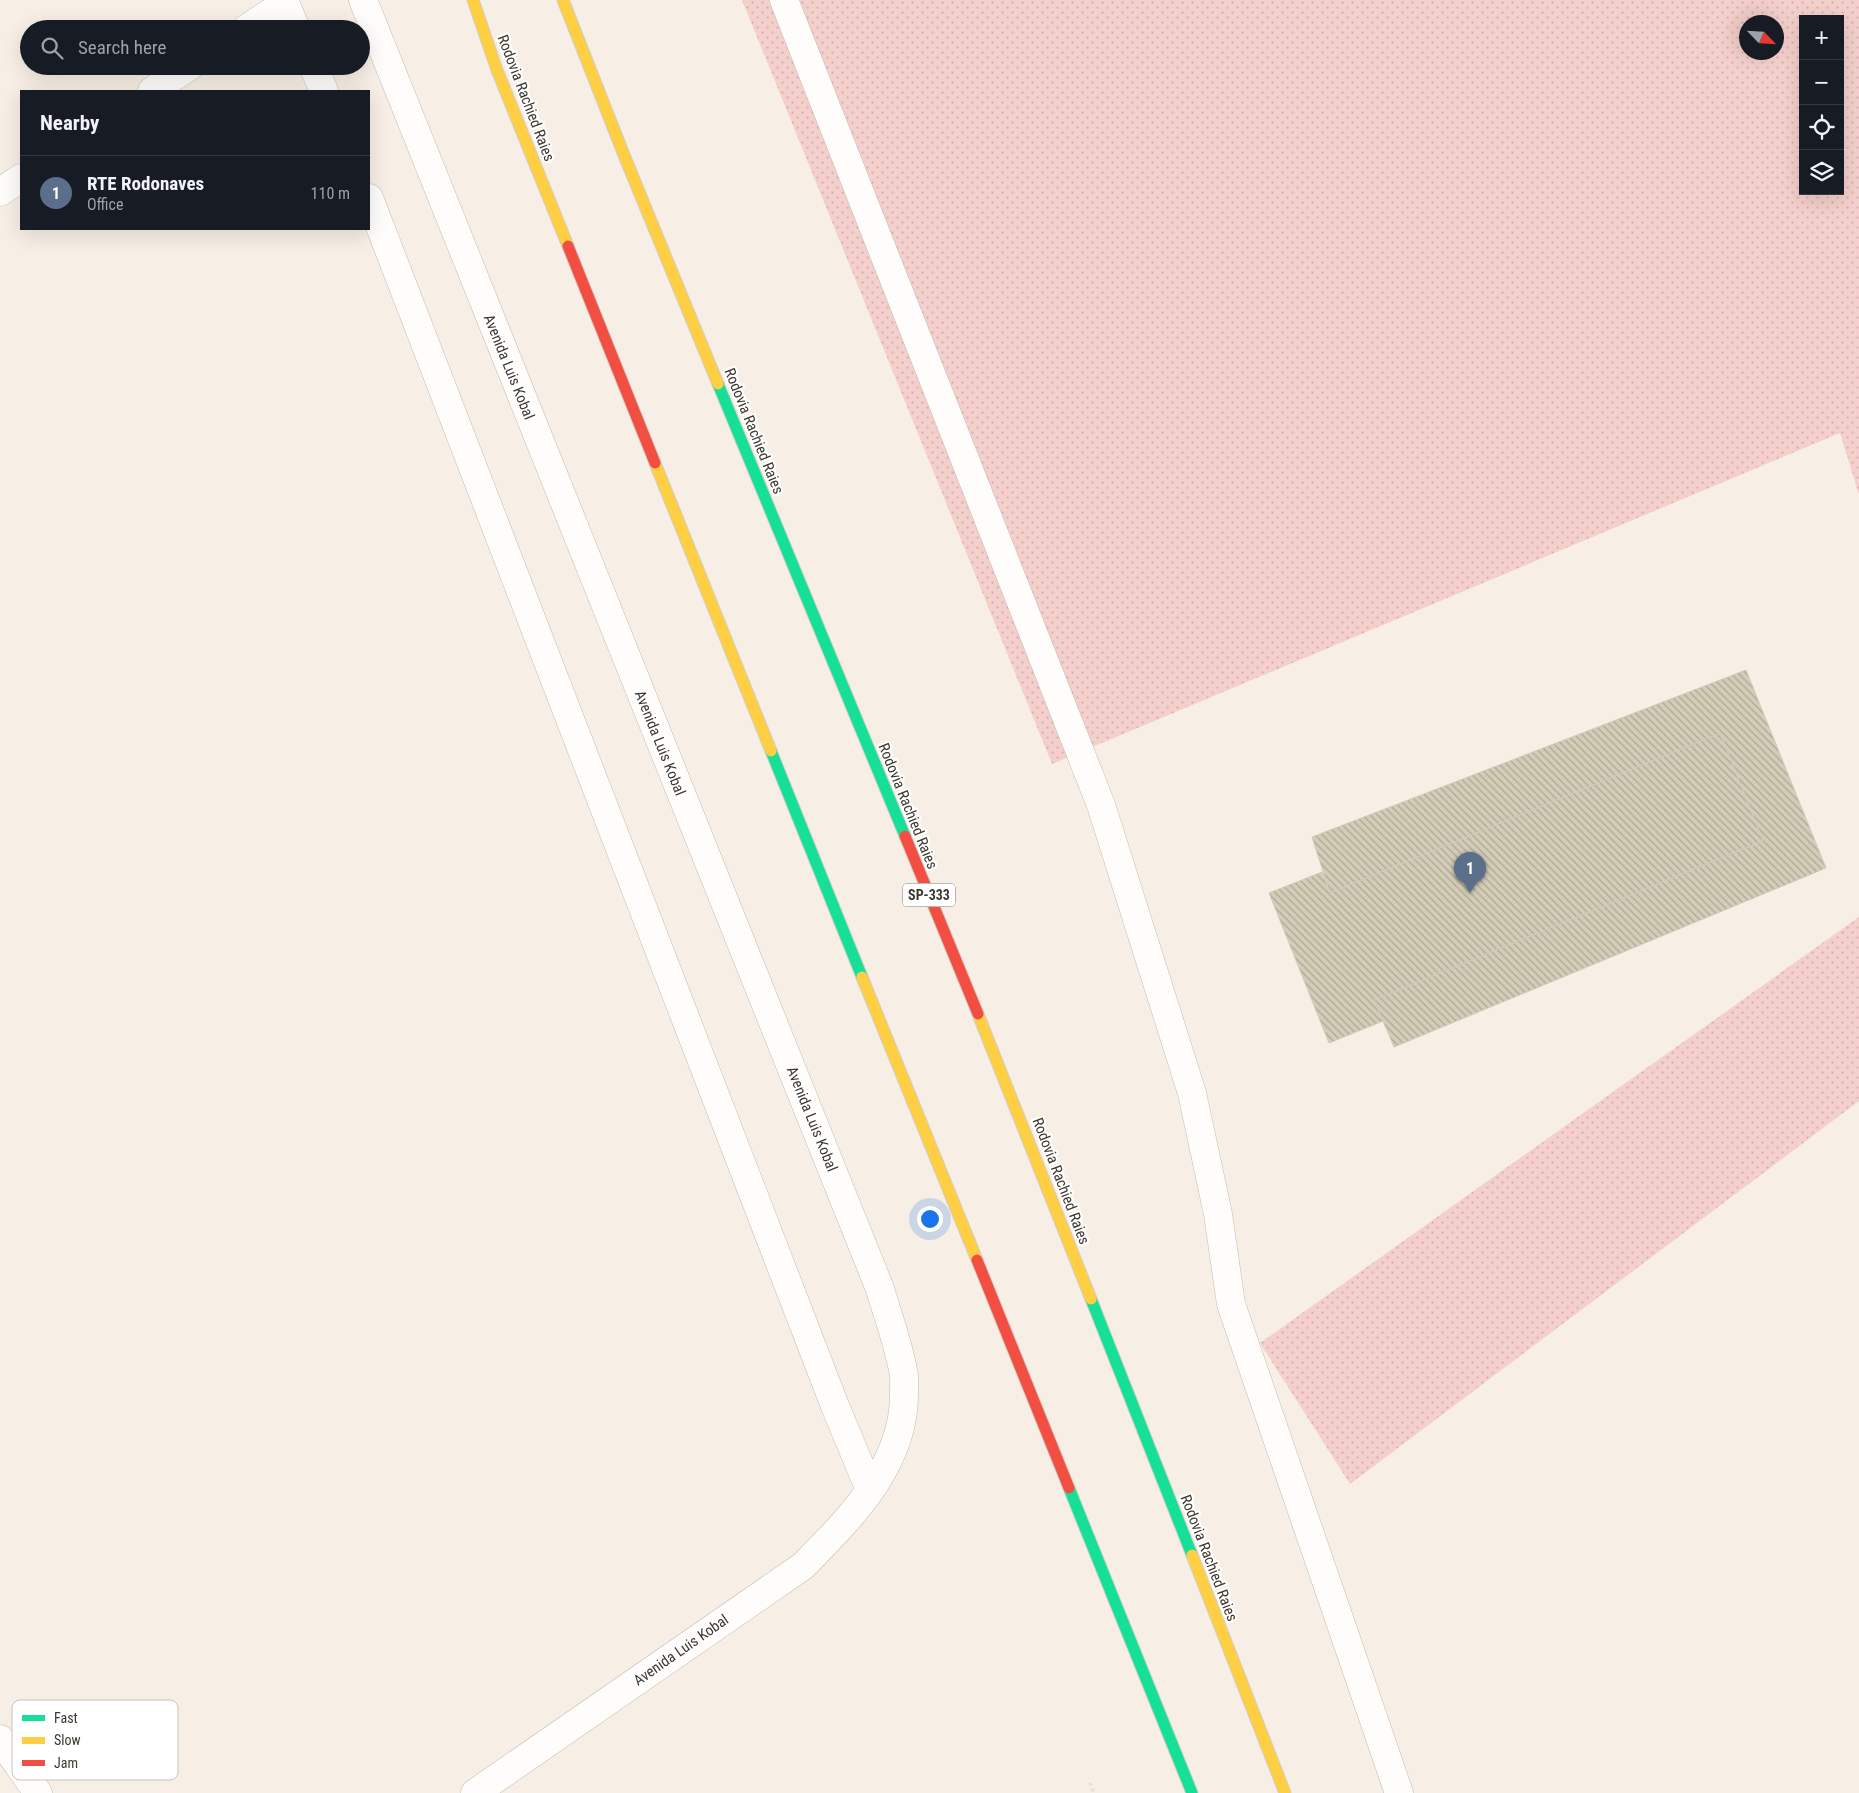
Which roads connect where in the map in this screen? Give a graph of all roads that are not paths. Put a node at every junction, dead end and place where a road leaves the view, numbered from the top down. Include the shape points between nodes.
1 (363, 0) edge
2 (473, 0) edge
3 (563, 0) edge
4 (784, 0) edge
5 (284, 2) edge
6 (259, 20) edge
7 (292, 20) edge
8 (176, 75) edge
9 (317, 75) edge
10 (154, 90) edge
11 (324, 90) edge
12 (20, 179) edge
13 (0, 192) edge
14 (370, 201) edge
15 (870, 1490) junction
16 (0, 1739) edge
17 (12, 1756) edge
18 (29, 1780) edge
19 (38, 1793) edge
20 (475, 1793) edge
21 (1192, 1793) edge
22 (1285, 1793) edge
23 (1399, 1793) edge

1 - 15 street, Avenida Luis Kobal via 880,1289 904,1371 904,1410 891,1456
2 - 21 highway, Rodovia Rachied Raies via 497,70
3 - 22 highway, Rodovia Rachied Raies / SP-333 via 1015,1104
4 - 23 street via 1101,805 1192,1094 1218,1214 1231,1304
5 - 6 street
5 - 7 street
8 - 10 street
9 - 11 street
12 - 13 street
14 - 15 street
15 - 20 street, Avenida Luis Kobal via 803,1566
16 - 17 street
18 - 19 street

